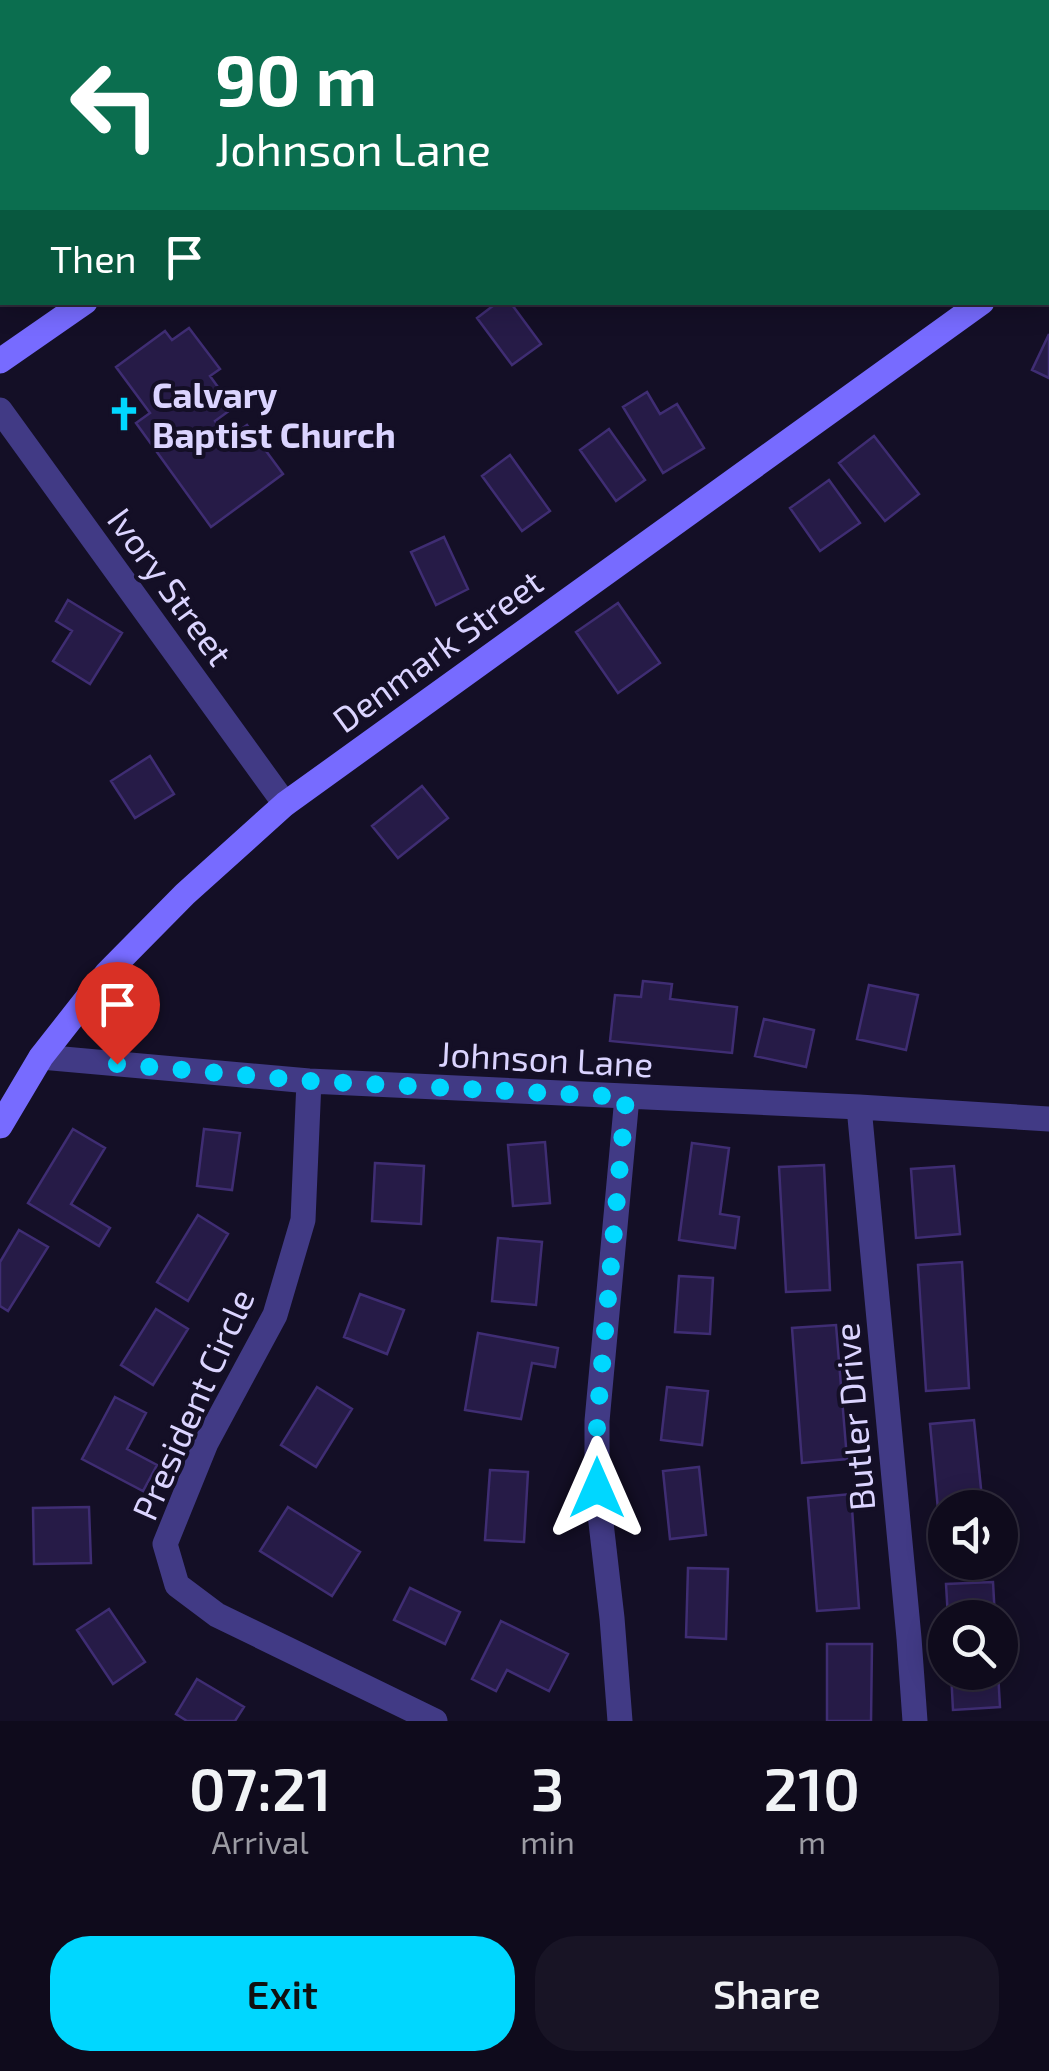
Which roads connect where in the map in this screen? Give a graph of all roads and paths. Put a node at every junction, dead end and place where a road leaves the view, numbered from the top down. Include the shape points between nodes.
1 (81, 305) edge
2 (978, 305) edge
3 (0, 361) edge
4 (0, 410) edge
5 (285, 804) junction
6 (40, 1057) junction
7 (310, 1081) junction
8 (626, 1097) junction
9 (859, 1107) junction
10 (1049, 1119) edge
11 (0, 1126) edge
12 (435, 1721) edge
13 (620, 1721) edge
14 (915, 1721) edge

1 - 3 street
2 - 5 street, Denmark Street
4 - 5 street, Ivory Street
5 - 6 street, Denmark Street via 108,973
6 - 7 street, Johnson Lane
6 - 11 street, Denmark Street
7 - 8 street, Johnson Lane
7 - 12 street, President Circle via 303,1220 275,1315 206,1442 166,1544 177,1585 217,1616
8 - 9 street, Johnson Lane
8 - 13 street via 597,1421 597,1488
9 - 10 street, Johnson Lane
9 - 14 street, Butler Drive

